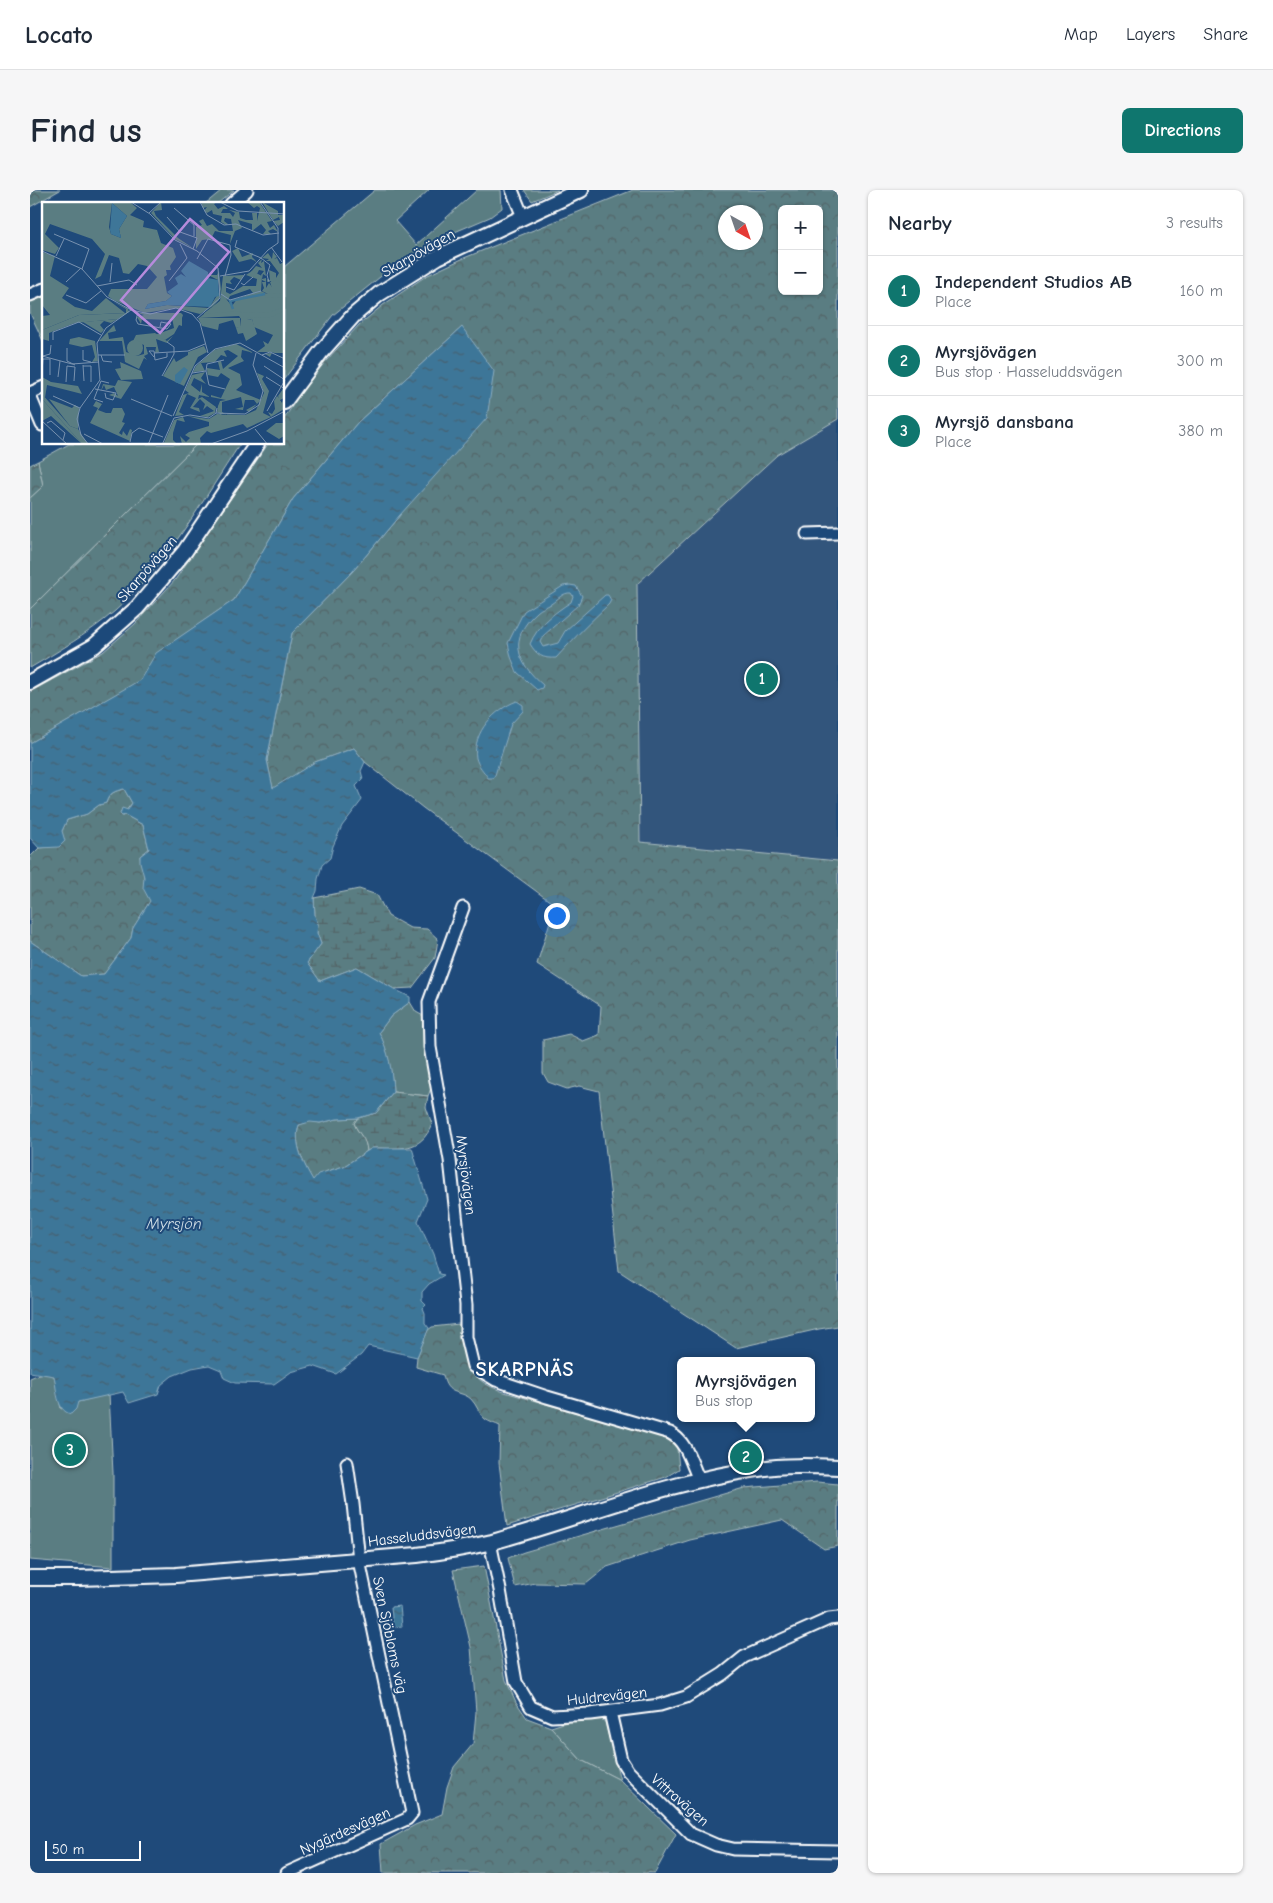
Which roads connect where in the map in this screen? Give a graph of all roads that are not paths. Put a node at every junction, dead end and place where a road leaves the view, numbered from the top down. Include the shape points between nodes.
1 (247, 190) edge
2 (512, 190) edge
3 (581, 190) edge
4 (233, 202) edge
5 (523, 217) junction
6 (42, 290) edge
7 (30, 295) edge
8 (42, 388) edge
9 (30, 394) edge
10 (285, 401) edge
11 (42, 425) dead end
12 (256, 445) edge
13 (838, 533) edge
14 (807, 534) dead end
15 (30, 682) edge
16 (463, 908) dead end
17 (347, 1463) dead end
18 (838, 1468) edge
19 (699, 1480) junction
20 (490, 1542) junction
21 (358, 1560) junction
22 (30, 1578) edge
23 (838, 1618) edge
24 (610, 1712) junction
25 (412, 1813) joint
26 (838, 1851) edge
27 (287, 1873) edge

1 - 4 street
2 - 5 street
3 - 5 street, Skarpövägen
5 - 10 street, Skarpövägen via 438,256 379,294 353,316 321,352
6 - 7 street
8 - 9 street
9 - 11 street
12 - 15 street, Skarpövägen via 185,551 138,608 94,646
13 - 14 street
16 - 19 street, Myrsjövägen via 429,1002 430,1038 450,1160 465,1295 466,1337 474,1366 496,1380 547,1398 670,1432 684,1445
17 - 21 street, Sven Sjöbloms väg
18 - 19 street, Hasseluddsvägen via 760,1468
19 - 20 street, Hasseluddsvägen
20 - 21 street, Hasseluddsvägen via 456,1550
20 - 24 street, Huldrevägen via 516,1682 527,1702 552,1716
21 - 22 street, Hasseluddsvägen via 176,1575
21 - 25 street, Sven Sjöbloms väg
23 - 24 street, Huldrevägen via 829,1619 744,1657 686,1697 660,1705
24 - 26 street, Vittravägen via 621,1760 628,1771 692,1834 733,1849
25 - 27 street, Nygärdesvägen via 407,1819

